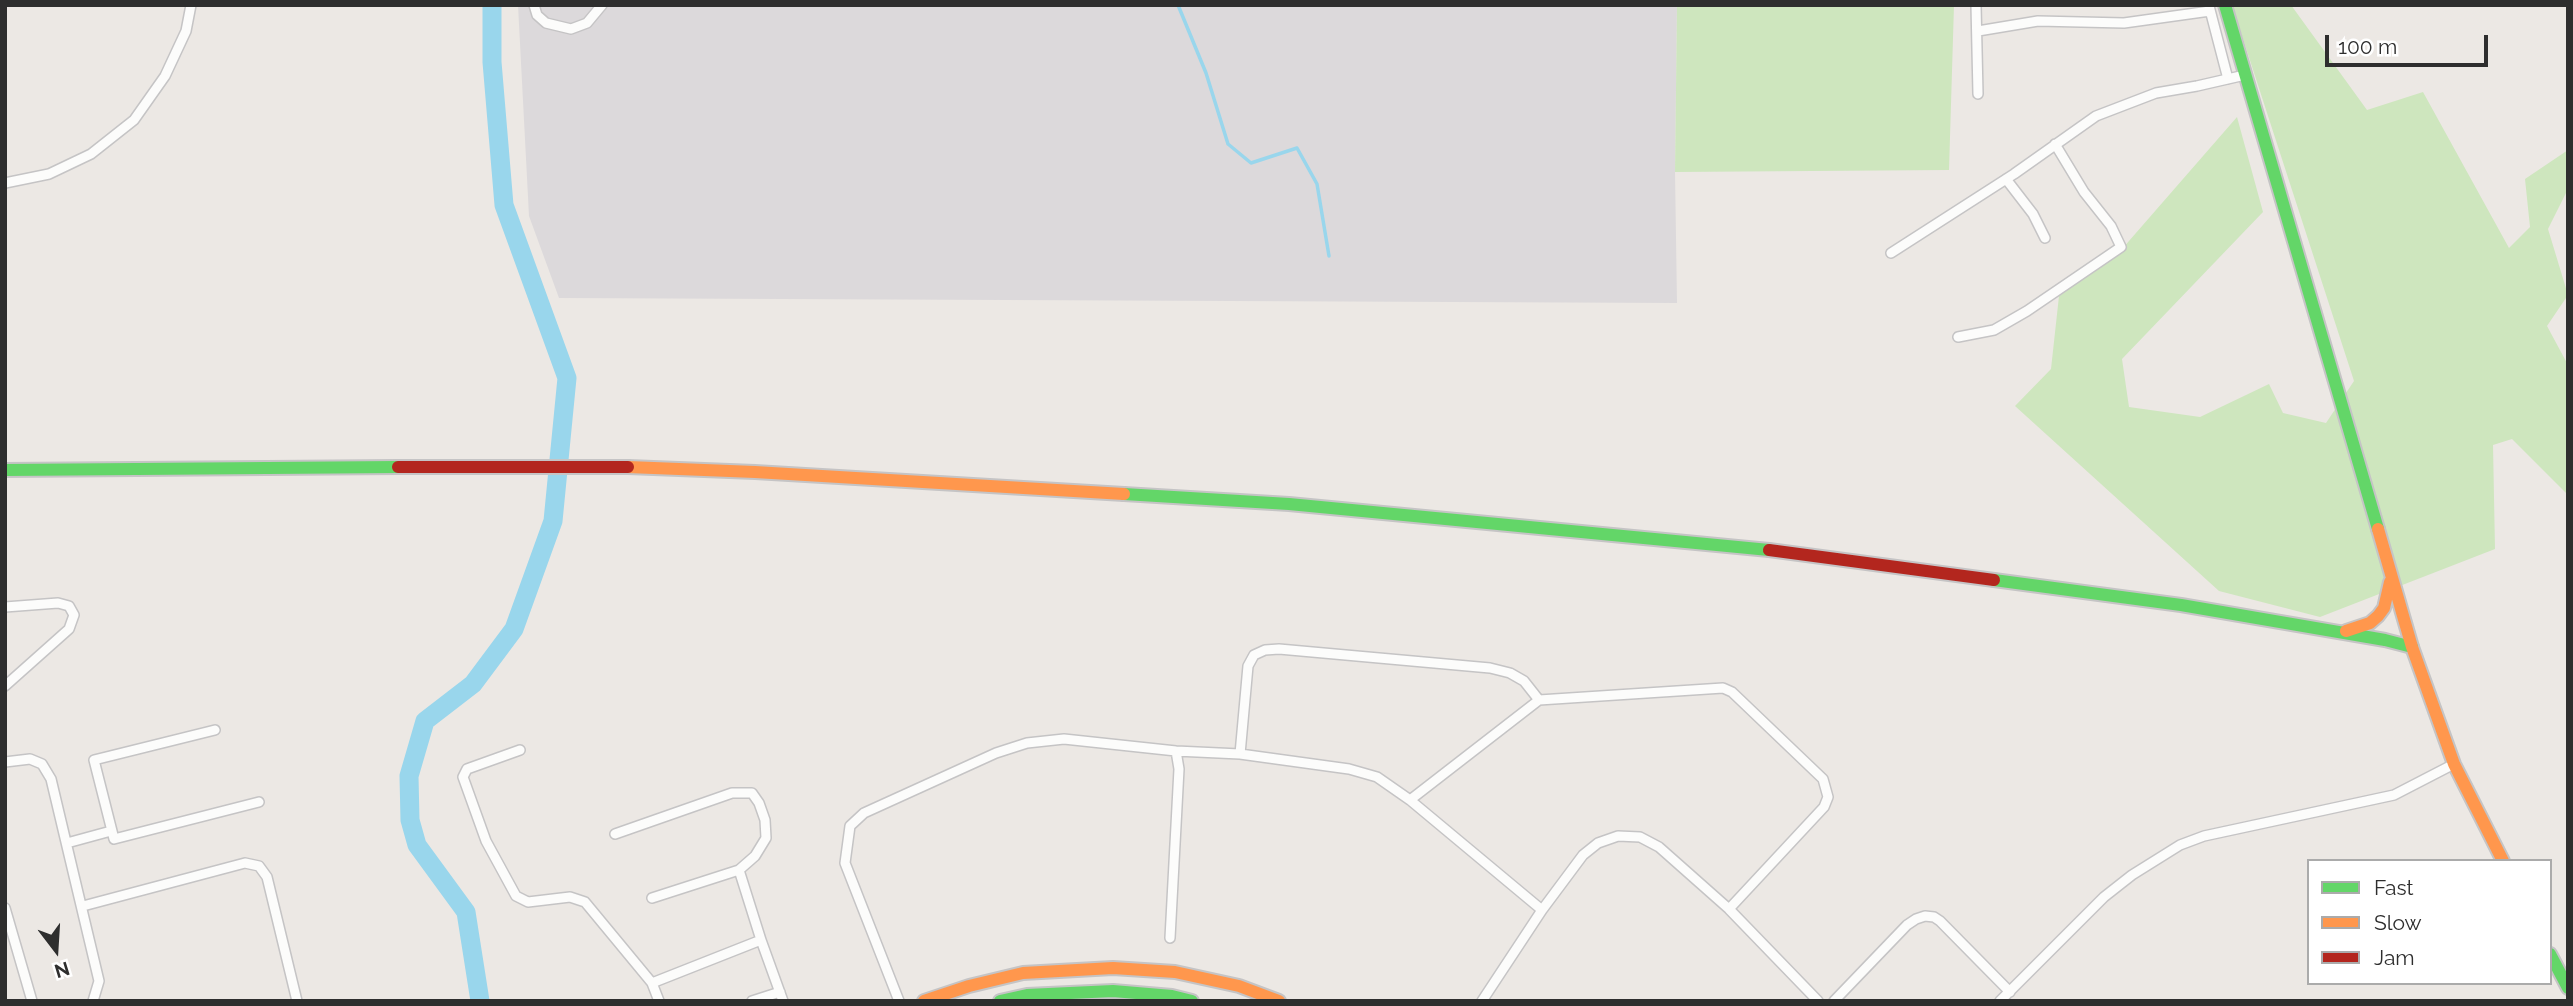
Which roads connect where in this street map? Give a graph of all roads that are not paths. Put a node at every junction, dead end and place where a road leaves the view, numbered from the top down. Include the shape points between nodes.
1 (191, 5) edge
2 (534, 5) edge
3 (602, 5) edge
4 (1976, 5) edge
5 (2225, 5) edge
6 (2209, 8) edge
7 (1978, 31) junction
8 (2245, 75) junction
9 (2228, 79) junction
10 (1978, 94) dead end
11 (2055, 144) junction
12 (2006, 179) junction
13 (5, 183) edge
14 (2045, 238) dead end
15 (1891, 253) dead end
16 (1958, 337) dead end
17 (5, 470) edge
18 (2390, 580) junction
19 (5, 607) edge
20 (2342, 632) junction
21 (2412, 647) junction
22 (5, 686) edge
23 (1539, 700) junction
24 (215, 730) dead end
25 (520, 750) dead end
26 (1176, 751) junction
27 (1240, 754) junction
28 (5, 762) edge
29 (2454, 764) junction
30 (1410, 800) junction
31 (259, 802) dead end
32 (111, 831) junction
33 (615, 834) dead end
34 (67, 843) junction
35 (2502, 859) edge
36 (738, 870) junction
37 (652, 898) dead end
38 (83, 905) junction
39 (5, 908) edge
40 (1729, 909) junction
41 (1542, 910) junction
42 (1170, 939) dead end
43 (761, 940) junction
44 (2552, 958) edge
45 (652, 983) junction
46 (2568, 988) edge
47 (2010, 992) junction
48 (782, 996) edge
49 (32, 1001) edge
50 (93, 1001) edge
51 (297, 1001) edge
52 (659, 1001) edge
53 (752, 1001) edge
54 (899, 1001) edge
55 (924, 1001) edge
56 (1000, 1001) edge
57 (1192, 1001) edge
58 (1279, 1001) edge
59 (1482, 1001) edge
60 (1818, 1001) edge
61 (1833, 1001) edge
62 (2000, 1001) edge

1 - 13 street via 186,31 165,76 134,120 91,154 49,174
2 - 3 street via 546,23 571,29 587,23
4 - 7 street
5 - 8 main road
6 - 7 street via 2124,23 2038,21
6 - 9 street
7 - 10 street
8 - 9 street
8 - 18 main road
9 - 11 street via 2156,93 2096,116
11 - 12 street
11 - 16 street via 2122,247 2027,312 1994,330
12 - 14 street
12 - 15 street
17 - 20 main road via 594,466 769,472 1289,504 1738,546 2181,605
18 - 20 main road via 2378,616
18 - 21 main road
19 - 22 street via 58,603 69,606 74,615 69,629
20 - 21 main road
21 - 29 main road
23 - 27 street via 1524,681 1490,668 1265,650 1254,655 1248,666
23 - 30 street
23 - 40 street via 1723,688 1823,779 1828,797 1824,807
24 - 32 street via 94,760
25 - 45 street via 467,769 463,777 486,841 516,896 528,902 570,897 585,902
26 - 27 street
26 - 42 street via 1179,769
26 - 54 street via 1064,739 1027,743 864,813 850,826 845,863
27 - 30 street via 1349,769 1377,777
28 - 34 street via 30,759 42,764 51,779
29 - 35 main road
29 - 47 street via 2394,795 2180,845 2104,897
30 - 41 street
31 - 32 street via 114,839
32 - 34 street
33 - 36 street via 732,793 752,793 760,803 766,838 755,856
34 - 38 street
36 - 37 street
36 - 43 street
38 - 50 street via 99,981
38 - 51 street via 245,863 259,866 267,877
39 - 49 street
40 - 41 street via 1659,846 1640,837 1618,836 1583,855
40 - 60 street
41 - 59 street
43 - 45 street
43 - 48 street
44 - 46 main road
45 - 52 street
47 - 61 street via 1940,921 1925,916 1908,925
47 - 62 street
48 - 53 street
55 - 58 main road via 1023,973 1113,968 1175,972 1239,986
56 - 57 main road via 1102,991

